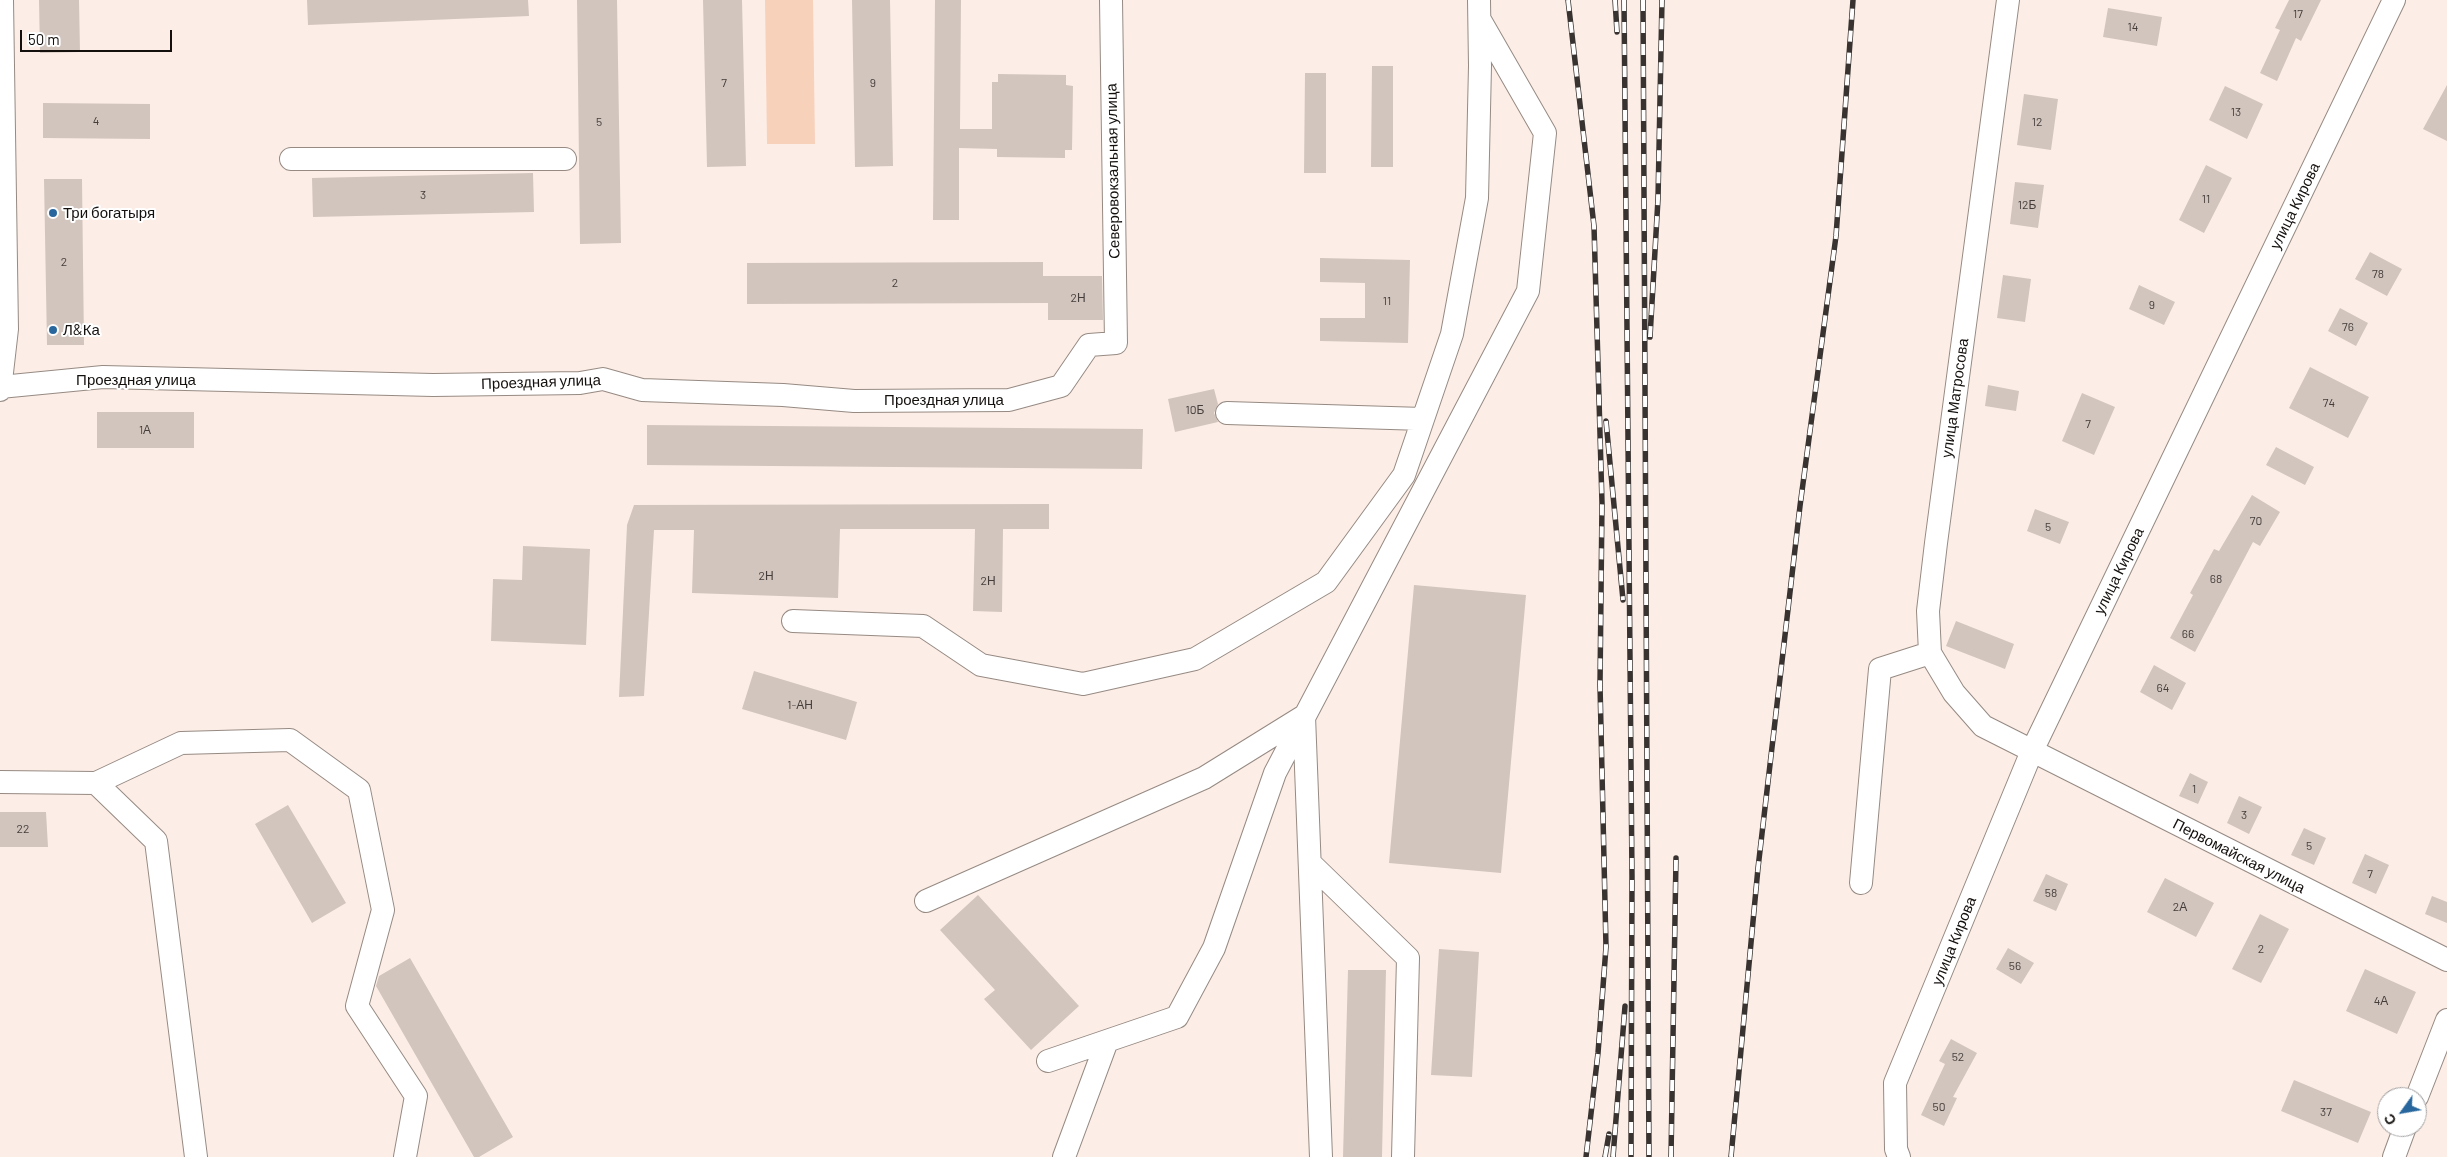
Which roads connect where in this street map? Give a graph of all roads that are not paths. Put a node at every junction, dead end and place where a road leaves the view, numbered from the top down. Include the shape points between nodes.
1 (2, 0) edge
2 (1111, 0) edge
3 (2008, 0) edge
4 (2394, 0) edge
5 (1480, 10) edge
6 (291, 159) dead end
7 (565, 159) dead end
8 (1116, 343) joint
9 (0, 388) edge
10 (1227, 413) dead end
11 (1423, 419) junction
12 (793, 622) dead end
13 (1930, 653) junction
14 (1304, 716) junction
15 (2032, 751) junction
16 (0, 782) edge
17 (96, 784) junction
18 (1310, 863) junction
19 (1861, 883) dead end
20 (926, 901) dead end
21 (2447, 960) edge
22 (2447, 1020) edge
23 (1107, 1041) junction
24 (1048, 1061) dead end
25 (2421, 1087) edge
26 (2401, 1137) edge
27 (196, 1157) edge
28 (405, 1157) edge
29 (1064, 1157) edge
30 (1321, 1157) edge
31 (1403, 1157) edge
32 (1899, 1157) edge
33 (2394, 1157) edge

1 - 9 street via 7,329
2 - 8 street, Северовокзальная улица
3 - 13 street, улица Матросова via 1936,542 1928,611
4 - 15 street, улица Кирова
5 - 11 street via 1477,198 1452,334
5 - 14 street via 1545,133 1528,291
6 - 7 street
8 - 9 street, Проездная улица via 1089,344 1061,386 1009,400 854,401 642,390 603,379 580,383 433,385 103,377
10 - 11 street
11 - 12 street via 1404,476 1326,582 1195,659 1083,684 981,665 923,626
13 - 15 street, улица Матросова via 1954,693 1982,726
13 - 19 street via 1880,668
14 - 18 street
14 - 20 street via 1204,778
14 - 23 street via 1275,772 1214,948 1177,1017
15 - 21 street, Первомайская улица
15 - 32 street, улица Кирова via 1895,1083 1896,1149
16 - 17 street
17 - 27 street via 156,841
17 - 28 street via 181,744 290,740 359,790 383,910 357,1006 416,1096
18 - 30 street
18 - 31 street via 1408,958
22 - 25 street
23 - 24 street
23 - 29 street
26 - 33 street

